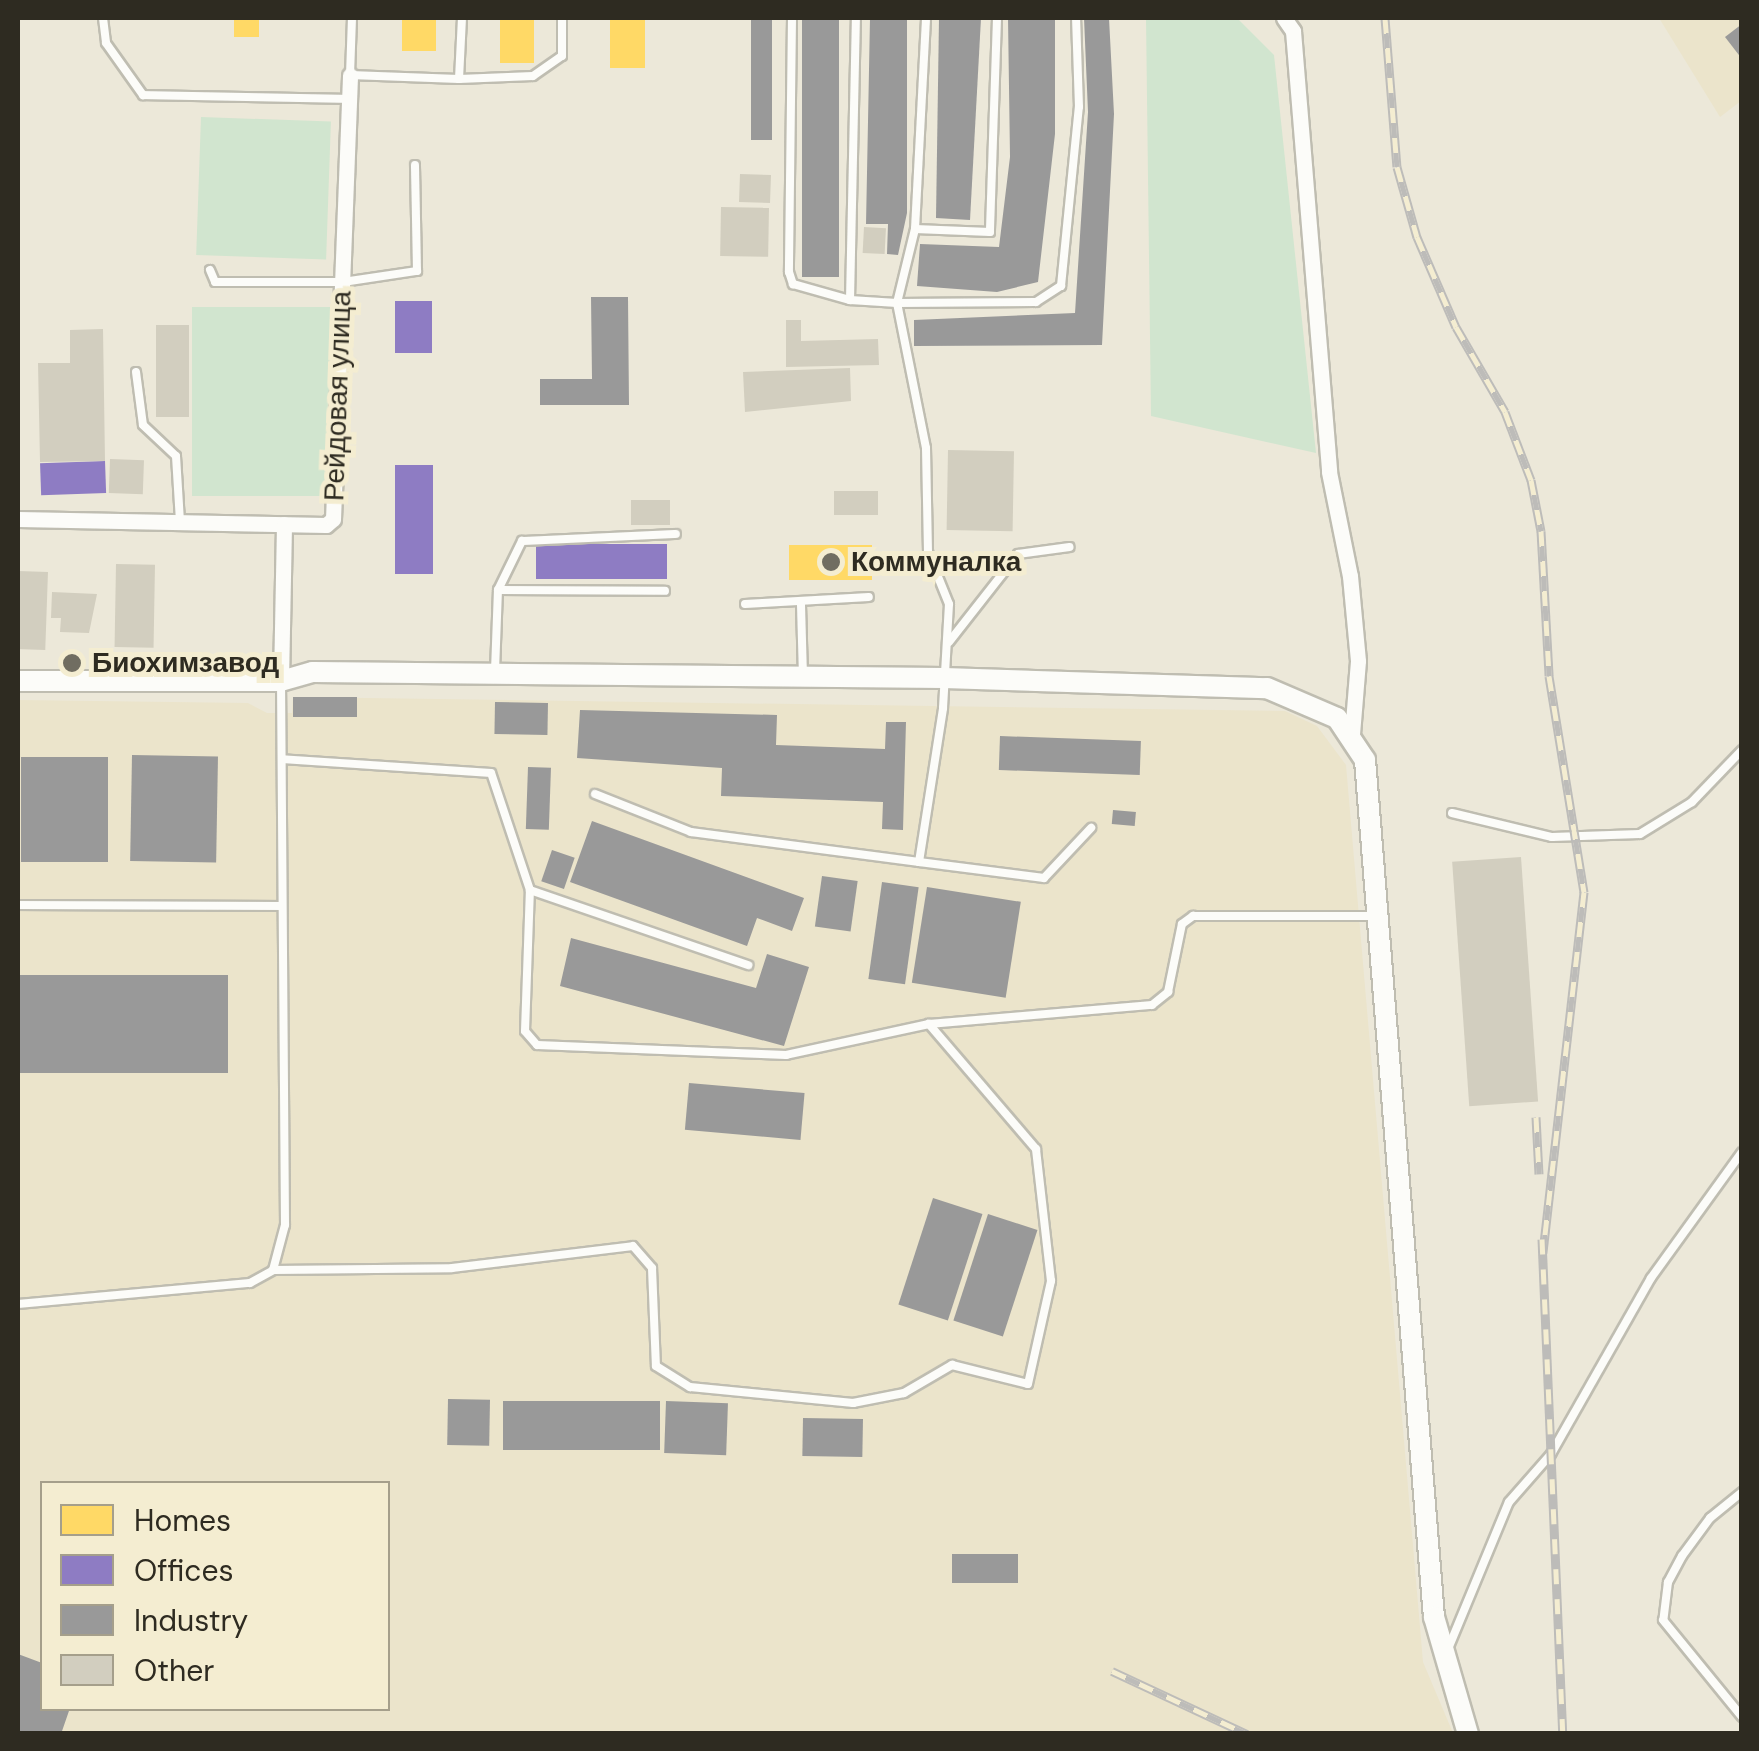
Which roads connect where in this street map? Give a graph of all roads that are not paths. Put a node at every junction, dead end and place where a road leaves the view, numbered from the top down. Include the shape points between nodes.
1 (103, 18) edge
2 (352, 18) edge
3 (462, 18) edge
4 (562, 18) edge
5 (792, 18) edge
6 (856, 18) edge
7 (926, 18) edge
8 (997, 18) edge
9 (1076, 18) edge
10 (1289, 22) edge
11 (350, 75) junction
12 (459, 79) junction
13 (350, 99) junction
14 (415, 165) dead end
15 (915, 229) junction
16 (210, 270) dead end
17 (343, 282) junction
18 (850, 300) junction
19 (897, 303) junction
20 (136, 372) dead end
21 (18, 519) edge
22 (180, 522) junction
23 (284, 524) junction
24 (676, 534) dead end
25 (1070, 547) dead end
26 (498, 590) junction
27 (665, 591) dead end
28 (868, 597) dead end
29 (745, 604) dead end
30 (800, 605) junction
31 (946, 645) junction
32 (495, 674) junction
33 (803, 676) junction
34 (944, 678) junction
35 (18, 681) edge
36 (281, 681) junction
37 (1352, 734) junction
38 (1742, 750) edge
39 (282, 759) junction
40 (595, 794) dead end
41 (1452, 813) dead end
42 (1091, 828) dead end
43 (919, 862) junction
44 (530, 890) junction
45 (18, 905) edge
46 (282, 906) junction
47 (1377, 916) junction
48 (748, 965) dead end
49 (929, 1024) junction
50 (1742, 1152) edge
51 (273, 1270) junction
52 (18, 1304) edge
53 (1742, 1492) edge
54 (1444, 1660) junction
55 (1742, 1717) edge
56 (1468, 1734) edge

1 - 13 lane via 106,43 144,95
2 - 11 lane
3 - 12 lane
4 - 12 lane via 562,56 533,76
5 - 18 lane via 789,272 793,284
6 - 18 lane
7 - 15 lane
8 - 15 lane via 990,232
9 - 19 lane via 1079,106 1062,286 1036,302
10 - 37 street via 1329,472 1358,661
11 - 12 lane
11 - 13 street, Рейдовая улица
13 - 17 street, Рейдовая улица
14 - 17 lane via 417,271
15 - 19 lane
16 - 17 lane via 215,282
17 - 23 street, Рейдовая улица via 334,519
18 - 19 lane
19 - 31 lane via 926,448 928,552 949,604
20 - 22 lane via 143,425 176,456
21 - 22 street, Рейдовая улица
22 - 23 street, Рейдовая улица
23 - 36 street
24 - 26 lane via 533,536 522,541
25 - 31 lane via 1018,554
26 - 27 lane
26 - 32 lane
28 - 30 lane
29 - 30 lane
30 - 33 lane
31 - 34 lane
32 - 33 main road
32 - 36 main road via 314,672
33 - 34 main road
34 - 37 main road via 1267,688 1324,709
34 - 43 lane
35 - 36 main road
36 - 39 lane
37 - 47 main road via 1365,760
38 - 41 lane via 1692,802 1640,834 1552,837
39 - 44 lane via 490,773 500,784
39 - 46 lane
40 - 43 lane via 691,832
42 - 43 lane via 1044,878
44 - 48 lane
44 - 49 lane via 525,1031 537,1046 786,1055
45 - 46 lane
46 - 51 lane via 284,1225
47 - 49 lane via 1193,916 1182,924 1168,992 1152,1005
47 - 54 main road via 1434,1617
49 - 51 lane via 1025,1132 1042,1168 1051,1281 1028,1384 952,1365 904,1394 854,1403 690,1387 656,1366 652,1268 633,1246 621,1243 452,1268
50 - 54 lane via 1652,1278 1552,1454 1509,1502
51 - 52 lane via 250,1283
53 - 55 lane via 1710,1518 1682,1556 1668,1582 1662,1620
54 - 56 main road

